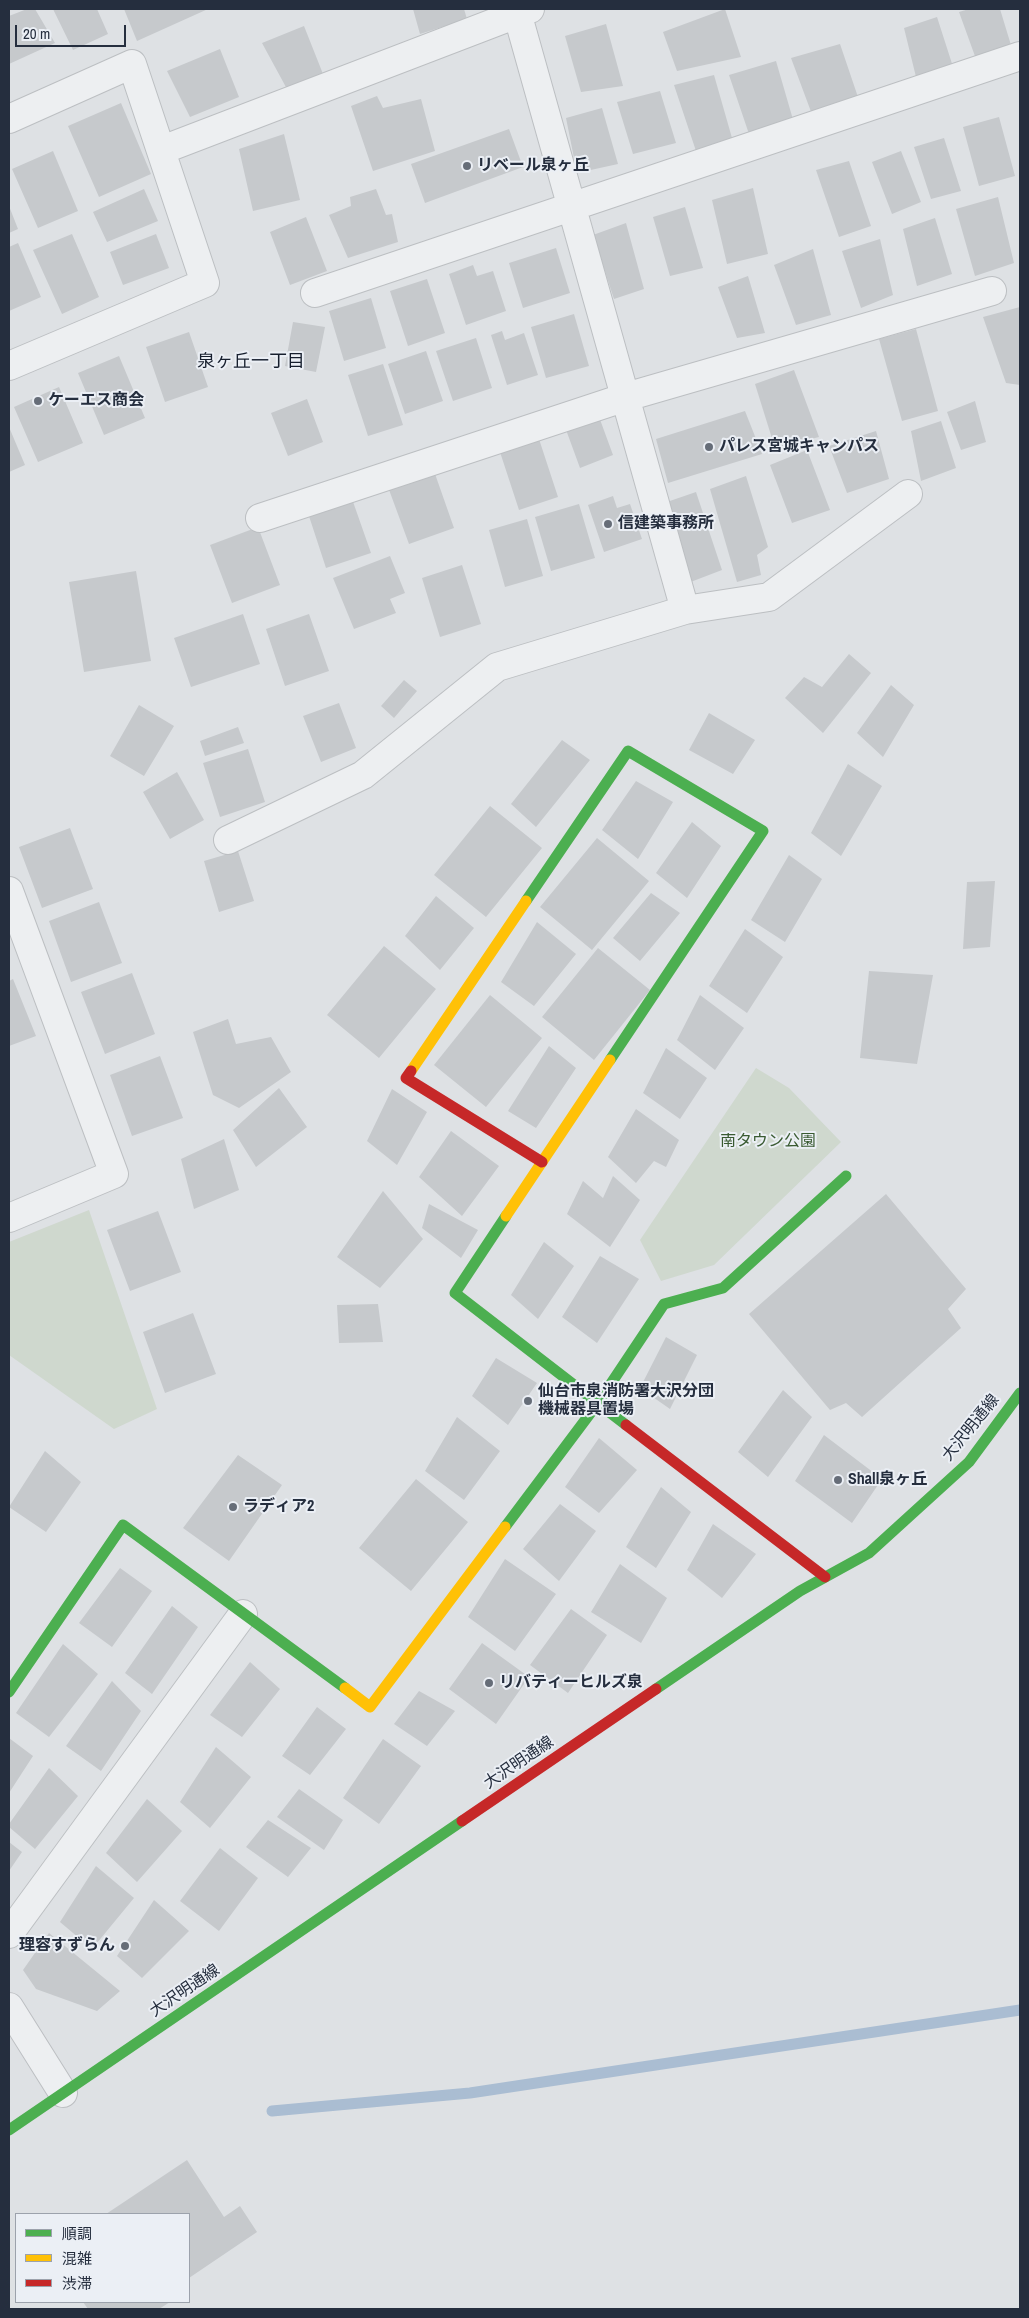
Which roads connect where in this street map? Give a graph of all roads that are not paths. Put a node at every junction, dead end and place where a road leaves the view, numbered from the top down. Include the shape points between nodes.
1 (521, 10) edge
2 (1020, 56) edge
3 (9, 119) edge
4 (162, 150) junction
5 (573, 208) junction
6 (992, 291) dead end
7 (315, 293) dead end
8 (9, 366) edge
9 (626, 397) junction
10 (908, 494) dead end
11 (260, 518) dead end
12 (685, 610) junction
13 (228, 840) dead end
14 (9, 891) edge
15 (542, 1162) junction
16 (846, 1176) dead end
17 (9, 1218) edge
18 (1020, 1392) edge
19 (598, 1403) junction
20 (825, 1577) junction
21 (243, 1614) junction
22 (9, 1692) edge
23 (9, 1934) edge
24 (9, 2007) edge
25 (63, 2093) junction
26 (9, 2130) edge

1 - 4 street
1 - 5 street
2 - 5 street
3 - 4 street via 132,64
4 - 8 street via 205,283
5 - 7 street
5 - 9 street
6 - 9 street
9 - 11 street
9 - 12 street
10 - 12 street via 769,597
12 - 13 street via 497,667 362,775
14 - 17 street via 114,1174
15 - 15 street via 406,1078 628,751 763,831
15 - 19 street via 455,1293
16 - 19 street via 723,1288 664,1304
18 - 20 street, 大沢明通線 via 969,1462 869,1553
19 - 20 street
19 - 21 street via 370,1707
20 - 25 street, 大沢明通線
21 - 22 street via 123,1525
21 - 23 street
24 - 25 street
25 - 26 street, 大沢明通線

